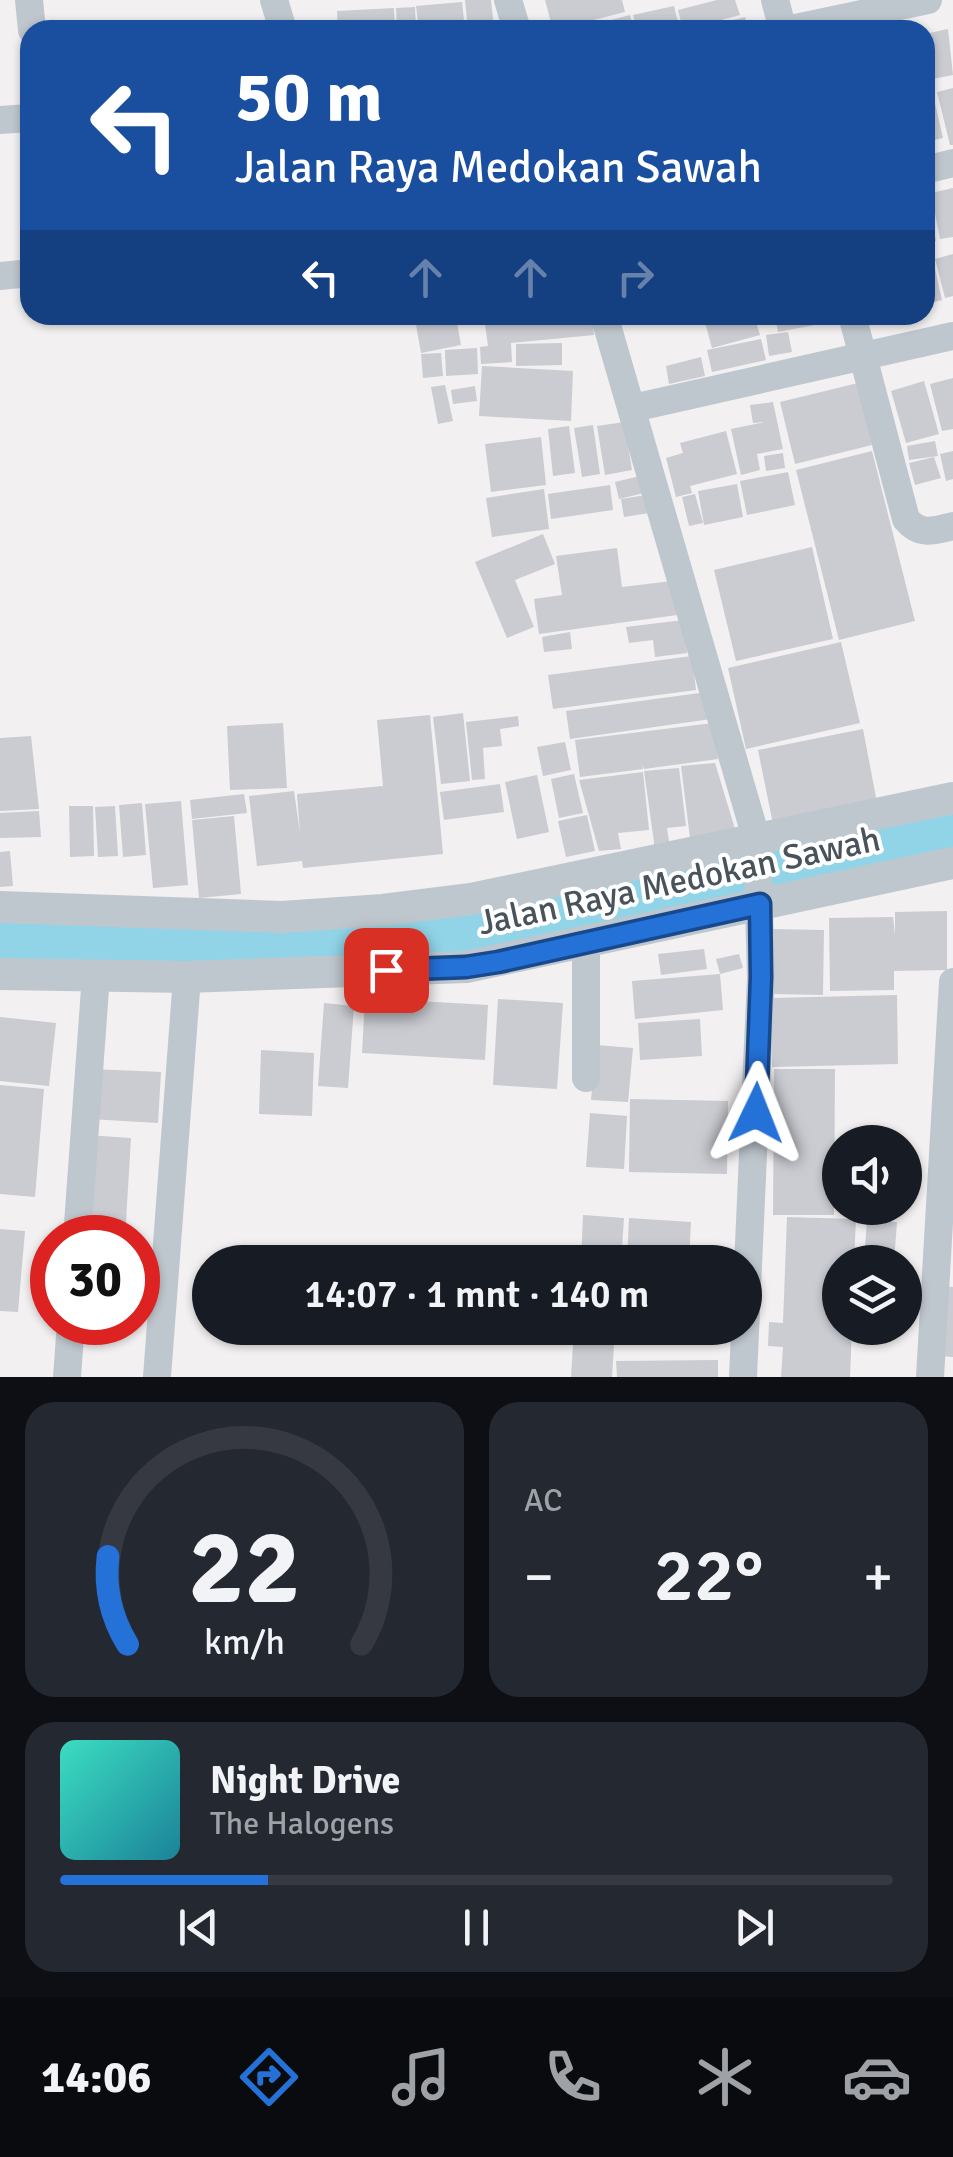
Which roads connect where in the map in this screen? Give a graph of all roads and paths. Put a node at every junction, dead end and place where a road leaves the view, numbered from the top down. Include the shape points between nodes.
1 (928, 0) edge
2 (833, 20) edge
3 (607, 325) edge
4 (854, 325) edge
5 (953, 336) edge
6 (862, 356) junction
7 (632, 408) junction
8 (953, 526) edge
9 (953, 798) edge
10 (757, 846) junction
11 (953, 863) edge
12 (760, 895) junction
13 (0, 907) edge
14 (586, 942) junction
15 (0, 974) edge
16 (96, 975) junction
17 (187, 976) junction
18 (953, 982) edge
19 (586, 1078) dead end
20 (79, 1215) edge
21 (69, 1345) edge
22 (67, 1377) edge
23 (157, 1377) edge
24 (743, 1377) edge
25 (930, 1377) edge

1 - 2 street
3 - 7 street, Jalan Raya Medokan Sawah
4 - 6 street
5 - 6 street
6 - 7 street
6 - 8 street via 906,519 928,532
7 - 10 street, Jalan Raya Medokan Sawah
9 - 10 street, Jalan Raya Medokan Sawah
10 - 12 street
10 - 13 street, Jalan Raya Medokan Sawah via 383,910 282,918
11 - 12 street, Jalan Raya Medokan Sawah
12 - 14 street, Jalan Raya Medokan Sawah
12 - 24 street
14 - 17 street, Jalan Raya Medokan Sawah via 466,967
14 - 19 street
15 - 16 street, Jalan Raya Medokan Sawah
16 - 17 street, Jalan Raya Medokan Sawah
16 - 20 street
17 - 23 street
18 - 25 street
21 - 22 street

